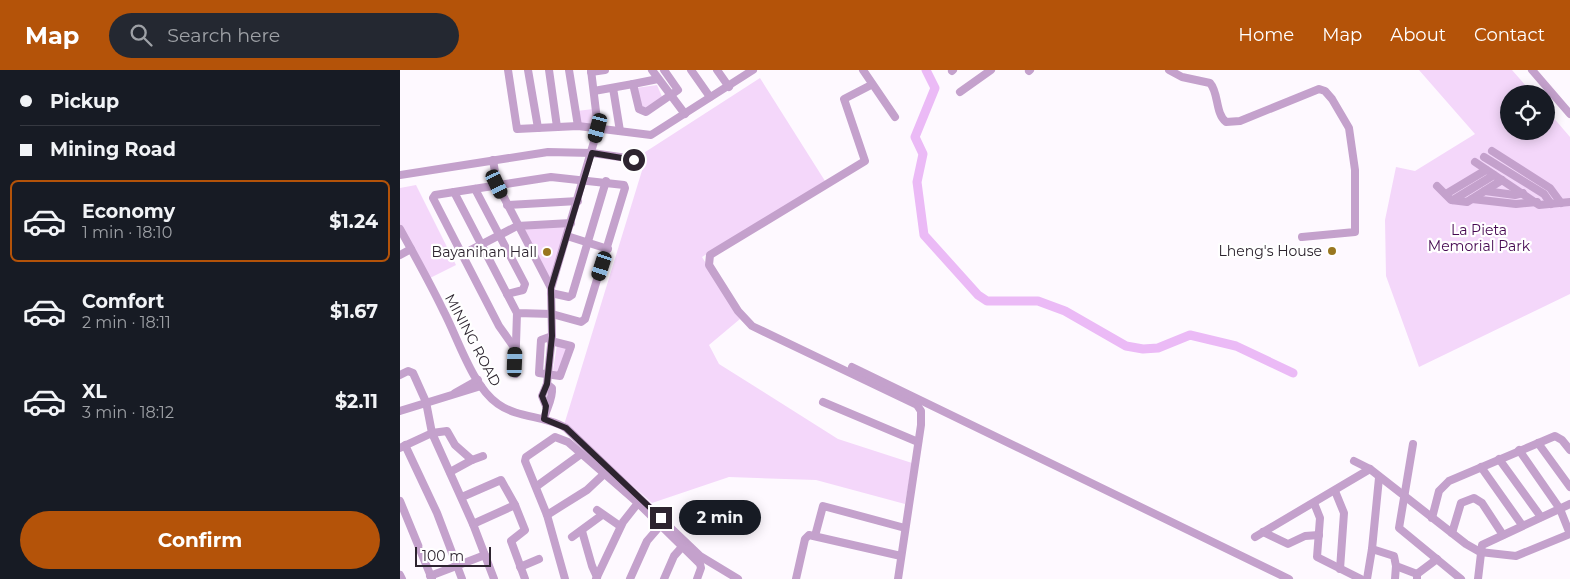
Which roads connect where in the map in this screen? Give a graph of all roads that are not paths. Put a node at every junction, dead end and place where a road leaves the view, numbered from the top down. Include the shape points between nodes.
1 (508, 70) edge
2 (528, 70) edge
3 (549, 70) edge
4 (569, 70) edge
5 (605, 70) edge
6 (652, 70) edge
7 (664, 70) edge
8 (691, 70) edge
9 (716, 70) edge
10 (863, 70) edge
11 (991, 70) edge
12 (1169, 70) edge
13 (1532, 70) edge
14 (591, 71) edge
15 (747, 71) edge
16 (658, 79) junction
17 (633, 84) junction
18 (871, 84) junction
19 (729, 87) junction
20 (613, 88) junction
21 (594, 91) junction
22 (960, 92) dead end
23 (671, 96) junction
24 (710, 97) junction
25 (685, 114) junction
26 (1570, 114) edge
27 (895, 117) dead end
28 (578, 126) junction
29 (557, 127) junction
30 (538, 128) junction
31 (598, 128) junction
32 (620, 131) junction
33 (1492, 152) dead end
34 (592, 153) junction
35 (1484, 157) dead end
36 (493, 160) junction
37 (634, 160) dead end
38 (1475, 162) dead end
39 (1486, 170) junction
40 (400, 175) edge
41 (1494, 175) junction
42 (584, 179) junction
43 (606, 182) junction
44 (1499, 182) junction
45 (497, 184) junction
46 (1436, 186) dead end
47 (475, 188) junction
48 (1485, 191) junction
49 (454, 192) junction
50 (1523, 193) junction
51 (1446, 194) junction
52 (1472, 199) junction
53 (1454, 200) junction
54 (578, 201) junction
55 (1537, 202) junction
56 (1570, 202) edge
57 (1561, 203) junction
58 (1551, 204) junction
59 (507, 205) junction
60 (571, 223) junction
61 (517, 226) junction
62 (400, 230) edge
63 (498, 236) junction
64 (567, 236) junction
65 (1302, 237) dead end
66 (589, 242) junction
67 (480, 244) junction
68 (608, 248) junction
69 (411, 249) junction
70 (400, 254) edge
71 (463, 254) junction
72 (551, 290) junction
73 (507, 294) junction
74 (517, 312) junction
75 (552, 314) junction
76 (551, 339) junction
77 (516, 350) junction
78 (852, 367) dead end
79 (515, 374) dead end
80 (400, 375) edge
81 (548, 375) junction
82 (479, 383) junction
83 (426, 402) junction
84 (823, 402) dead end
85 (924, 408) junction
86 (400, 411) edge
87 (544, 419) junction
88 (432, 432) junction
89 (918, 442) junction
90 (1538, 443) junction
91 (1413, 444) dead end
92 (402, 447) edge
93 (1519, 450) junction
94 (1570, 450) edge
95 (581, 454) junction
96 (483, 456) dead end
97 (1499, 459) junction
98 (472, 460) junction
99 (1354, 461) dead end
100 (1481, 467) junction
101 (1370, 469) junction
102 (450, 472) junction
103 (604, 474) junction
104 (1379, 478) junction
105 (536, 486) junction
106 (1570, 487) edge
107 (1335, 491) junction
108 (1404, 495) junction
109 (462, 497) junction
110 (400, 501) edge
111 (638, 503) junction
112 (1314, 503) junction
113 (1570, 504) edge
114 (515, 506) junction
115 (1560, 509) junction
116 (547, 514) junction
117 (1541, 517) junction
118 (1432, 518) junction
119 (473, 524) junction
120 (1522, 525) junction
121 (620, 526) junction
122 (660, 526) junction
123 (905, 528) junction
124 (582, 531) junction
125 (1263, 532) junction
126 (1452, 533) junction
127 (1570, 534) edge
128 (1319, 535) junction
129 (1503, 535) junction
130 (572, 536) dead end
131 (815, 536) junction
132 (1255, 537) dead end
133 (682, 548) junction
134 (1372, 549) junction
135 (1480, 552) junction
136 (485, 555) junction
137 (901, 556) junction
138 (538, 559) dead end
139 (1437, 559) junction
140 (456, 565) junction
141 (1396, 566) junction
142 (520, 567) junction
143 (1340, 568) junction
144 (720, 570) junction
145 (400, 575) edge
146 (727, 576) edge
147 (431, 577) edge
148 (1417, 577) edge
149 (597, 578) edge
150 (402, 579) edge
151 (462, 579) edge
152 (494, 579) edge
153 (525, 579) edge
154 (565, 579) edge
155 (630, 579) edge
156 (664, 579) edge
157 (697, 579) edge
158 (716, 579) edge
159 (738, 579) edge
160 (796, 579) edge
161 (898, 579) edge
162 (1289, 579) edge
163 (1361, 579) edge
164 (1367, 579) edge
165 (1395, 579) edge
166 (1461, 579) edge
167 (1478, 579) edge

1 - 30 street via 516,127
2 - 30 street
3 - 29 street
4 - 28 street
5 - 14 street
6 - 16 street
7 - 23 street via 678,90
8 - 24 street
9 - 19 street
10 - 18 street
11 - 22 street
12 - 65 street via 1182,77 1210,83 1221,117 1230,123 1319,89 1332,99 1350,133 1355,170 1355,232
13 - 26 street
14 - 21 street
15 - 19 street
16 - 17 street
16 - 23 street
17 - 20 street
17 - 23 street via 638,109 642,111 646,112
18 - 27 street
18 - 85 street via 844,100 865,161 710,255 708,265 747,323
19 - 24 street
20 - 21 street
20 - 32 street
21 - 31 street
23 - 25 street
24 - 25 street
25 - 32 street via 651,135
28 - 29 street
28 - 31 street
29 - 30 street
31 - 32 street
31 - 34 street
33 - 57 street via 1550,188
34 - 36 street via 548,152
34 - 37 street
34 - 42 street
35 - 58 street via 1544,194
36 - 40 street
36 - 45 street
38 - 39 street
39 - 41 street
39 - 51 street
41 - 44 street
41 - 53 street
42 - 43 street
42 - 45 street via 551,177
42 - 54 street
43 - 66 street
43 - 68 street via 625,186
44 - 48 street
44 - 50 street
45 - 47 street
45 - 59 street
46 - 51 street
47 - 49 street
47 - 63 street
48 - 50 street
48 - 52 street
49 - 67 street
49 - 71 street via 433,198
50 - 55 street
51 - 53 street
52 - 53 street via 1467,202
52 - 55 street via 1516,204
54 - 59 street
54 - 60 street
55 - 58 street via 1539,205
56 - 57 street
57 - 58 street
59 - 61 street
60 - 61 street
60 - 64 street
61 - 63 street
61 - 72 street
62 - 69 street, MINING ROAD
63 - 67 street
63 - 73 street via 525,284 523,290
64 - 66 street
64 - 72 street
66 - 68 street
66 - 72 street via 571,297
67 - 71 street
67 - 73 street
68 - 75 street via 583,321
69 - 70 street
69 - 82 street, MINING ROAD
71 - 77 street via 499,326
72 - 75 street
73 - 74 street
74 - 75 street
74 - 77 street
75 - 76 street
76 - 81 street
76 - 81 street via 575,347 562,376
77 - 79 street
78 - 85 street
80 - 83 street via 408,371 413,373
81 - 87 street via 542,396 546,406
82 - 83 street
82 - 87 street, MINING ROAD via 492,400 508,411
83 - 86 street
83 - 88 street
84 - 89 street
85 - 89 street
85 - 162 street
87 - 144 street, MINING ROAD via 572,433 700,556
88 - 92 street
88 - 98 street via 447,430 455,445
88 - 102 street
89 - 123 street
90 - 93 street
90 - 94 street via 1555,436
90 - 106 street
91 - 108 street
92 - 140 street via 437,513
93 - 97 street
93 - 115 street
95 - 103 street
95 - 105 street
95 - 105 street via 568,442 552,438 525,459
96 - 98 street
97 - 100 street
97 - 117 street
98 - 102 street
99 - 101 street
100 - 118 street via 1442,486 1436,496
100 - 120 street
101 - 104 street
101 - 107 street
102 - 109 street
103 - 111 street
103 - 116 street via 587,490
104 - 108 street
104 - 134 street
105 - 116 street
107 - 112 street
107 - 143 street via 1344,513
108 - 118 street
108 - 139 street via 1399,528
109 - 114 street via 501,480
109 - 119 street
110 - 147 street
111 - 121 street
111 - 122 street
112 - 125 street
112 - 128 street via 1320,518
113 - 115 street
114 - 119 street
114 - 142 street via 525,530 511,541
115 - 117 street
115 - 127 street
116 - 154 street
117 - 120 street
118 - 126 street
119 - 136 street
120 - 129 street
121 - 124 street via 600,512
121 - 149 street
122 - 133 street
122 - 155 street via 647,541
123 - 131 street via 823,506
123 - 137 street
124 - 130 street
124 - 149 street
125 - 128 street via 1288,544 1305,536
125 - 132 street
126 - 129 street via 1461,504 1474,498 1482,503
126 - 135 street
127 - 135 street via 1516,556
128 - 143 street via 1317,557
129 - 135 street via 1482,545
131 - 137 street
131 - 160 street via 806,536
133 - 156 street via 674,556
133 - 157 street via 700,564
134 - 141 street via 1394,556
134 - 164 street
135 - 167 street
136 - 140 street
136 - 152 street
137 - 161 street
138 - 142 street
139 - 148 street
139 - 166 street
140 - 147 street
140 - 151 street
141 - 148 street
141 - 165 street
142 - 153 street
143 - 163 street
144 - 146 street, MINING ROAD
144 - 158 street
145 - 150 street
146 - 159 street, MINING ROAD

